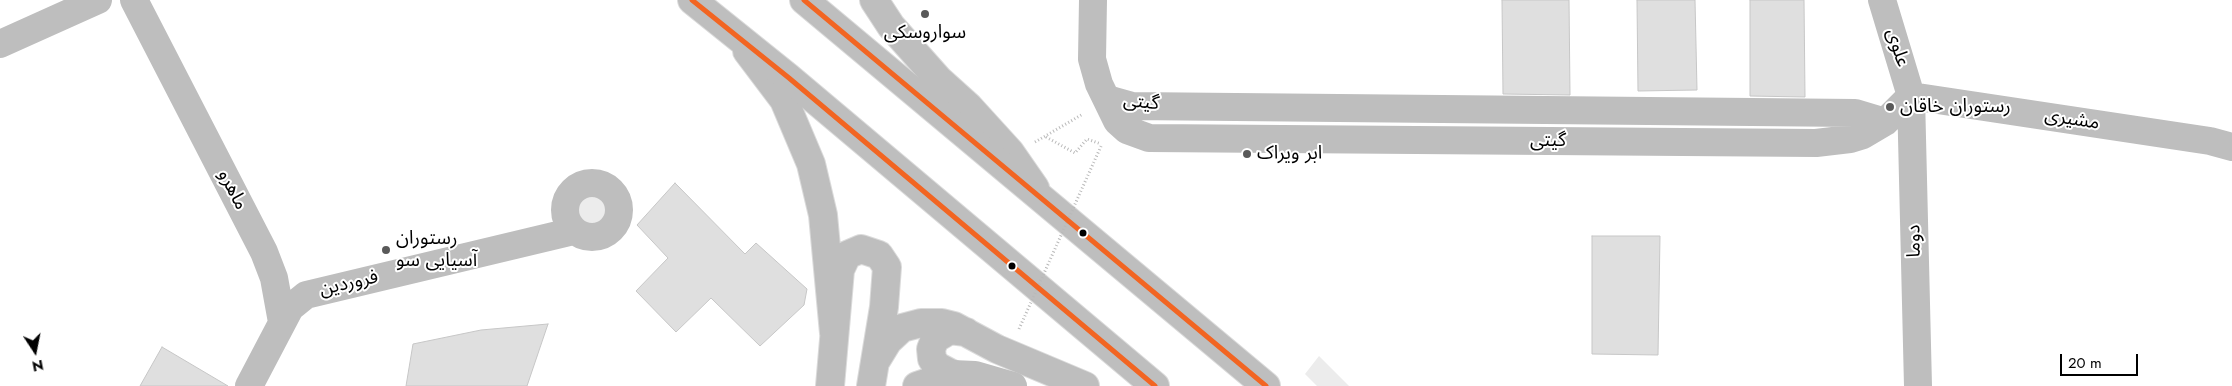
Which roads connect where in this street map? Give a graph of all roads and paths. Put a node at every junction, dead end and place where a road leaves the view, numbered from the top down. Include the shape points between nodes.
1 (98, 0) edge
2 (134, 0) edge
3 (692, 0) edge
4 (804, 0) edge
5 (874, 0) edge
6 (1092, 0) edge
7 (1882, 0) edge
8 (728, 29) junction
9 (0, 44) edge
10 (1911, 96) junction
11 (1107, 98) junction
12 (2232, 147) edge
13 (1042, 197) junction
14 (574, 231) dead end
15 (282, 322) junction
16 (1019, 329) dead end
17 (966, 332) junction
18 (834, 333) junction
19 (952, 374) junction
20 (873, 375) edge
21 (249, 386) edge
22 (830, 386) edge
23 (917, 386) edge
24 (1013, 386) edge
25 (1085, 386) edge
26 (1155, 386) edge
27 (1266, 386) edge
28 (1918, 386) edge

1 - 9 main road
2 - 15 main road, ماهرو via 264,252 274,278
3 - 8 main road
4 - 13 main road
5 - 13 main road via 890,26 1010,152
6 - 11 main road, گیتی via 1092,59
7 - 10 main road, علوی
8 - 18 main road via 775,86 811,164 823,215
8 - 26 main road
10 - 11 main road, گیتی via 1885,122 1863,135 1816,143 1149,138 1127,130 1117,121
10 - 12 main road, مشیری
10 - 28 main road, دوما
11 - 16 path, bridge via 1046,138 1076,153 1088,139 1102,144
13 - 27 main road
14 - 15 main road, فروردین via 306,295 290,308
15 - 21 main road
17 - 19 main road via 950,330 941,334 931,349 937,366
17 - 20 main road via 942,323 921,323 902,328 888,341
17 - 25 main road via 997,349
18 - 20 main road via 844,258 856,250 872,250 883,258 887,274
18 - 22 main road
19 - 23 main road
19 - 24 main road

